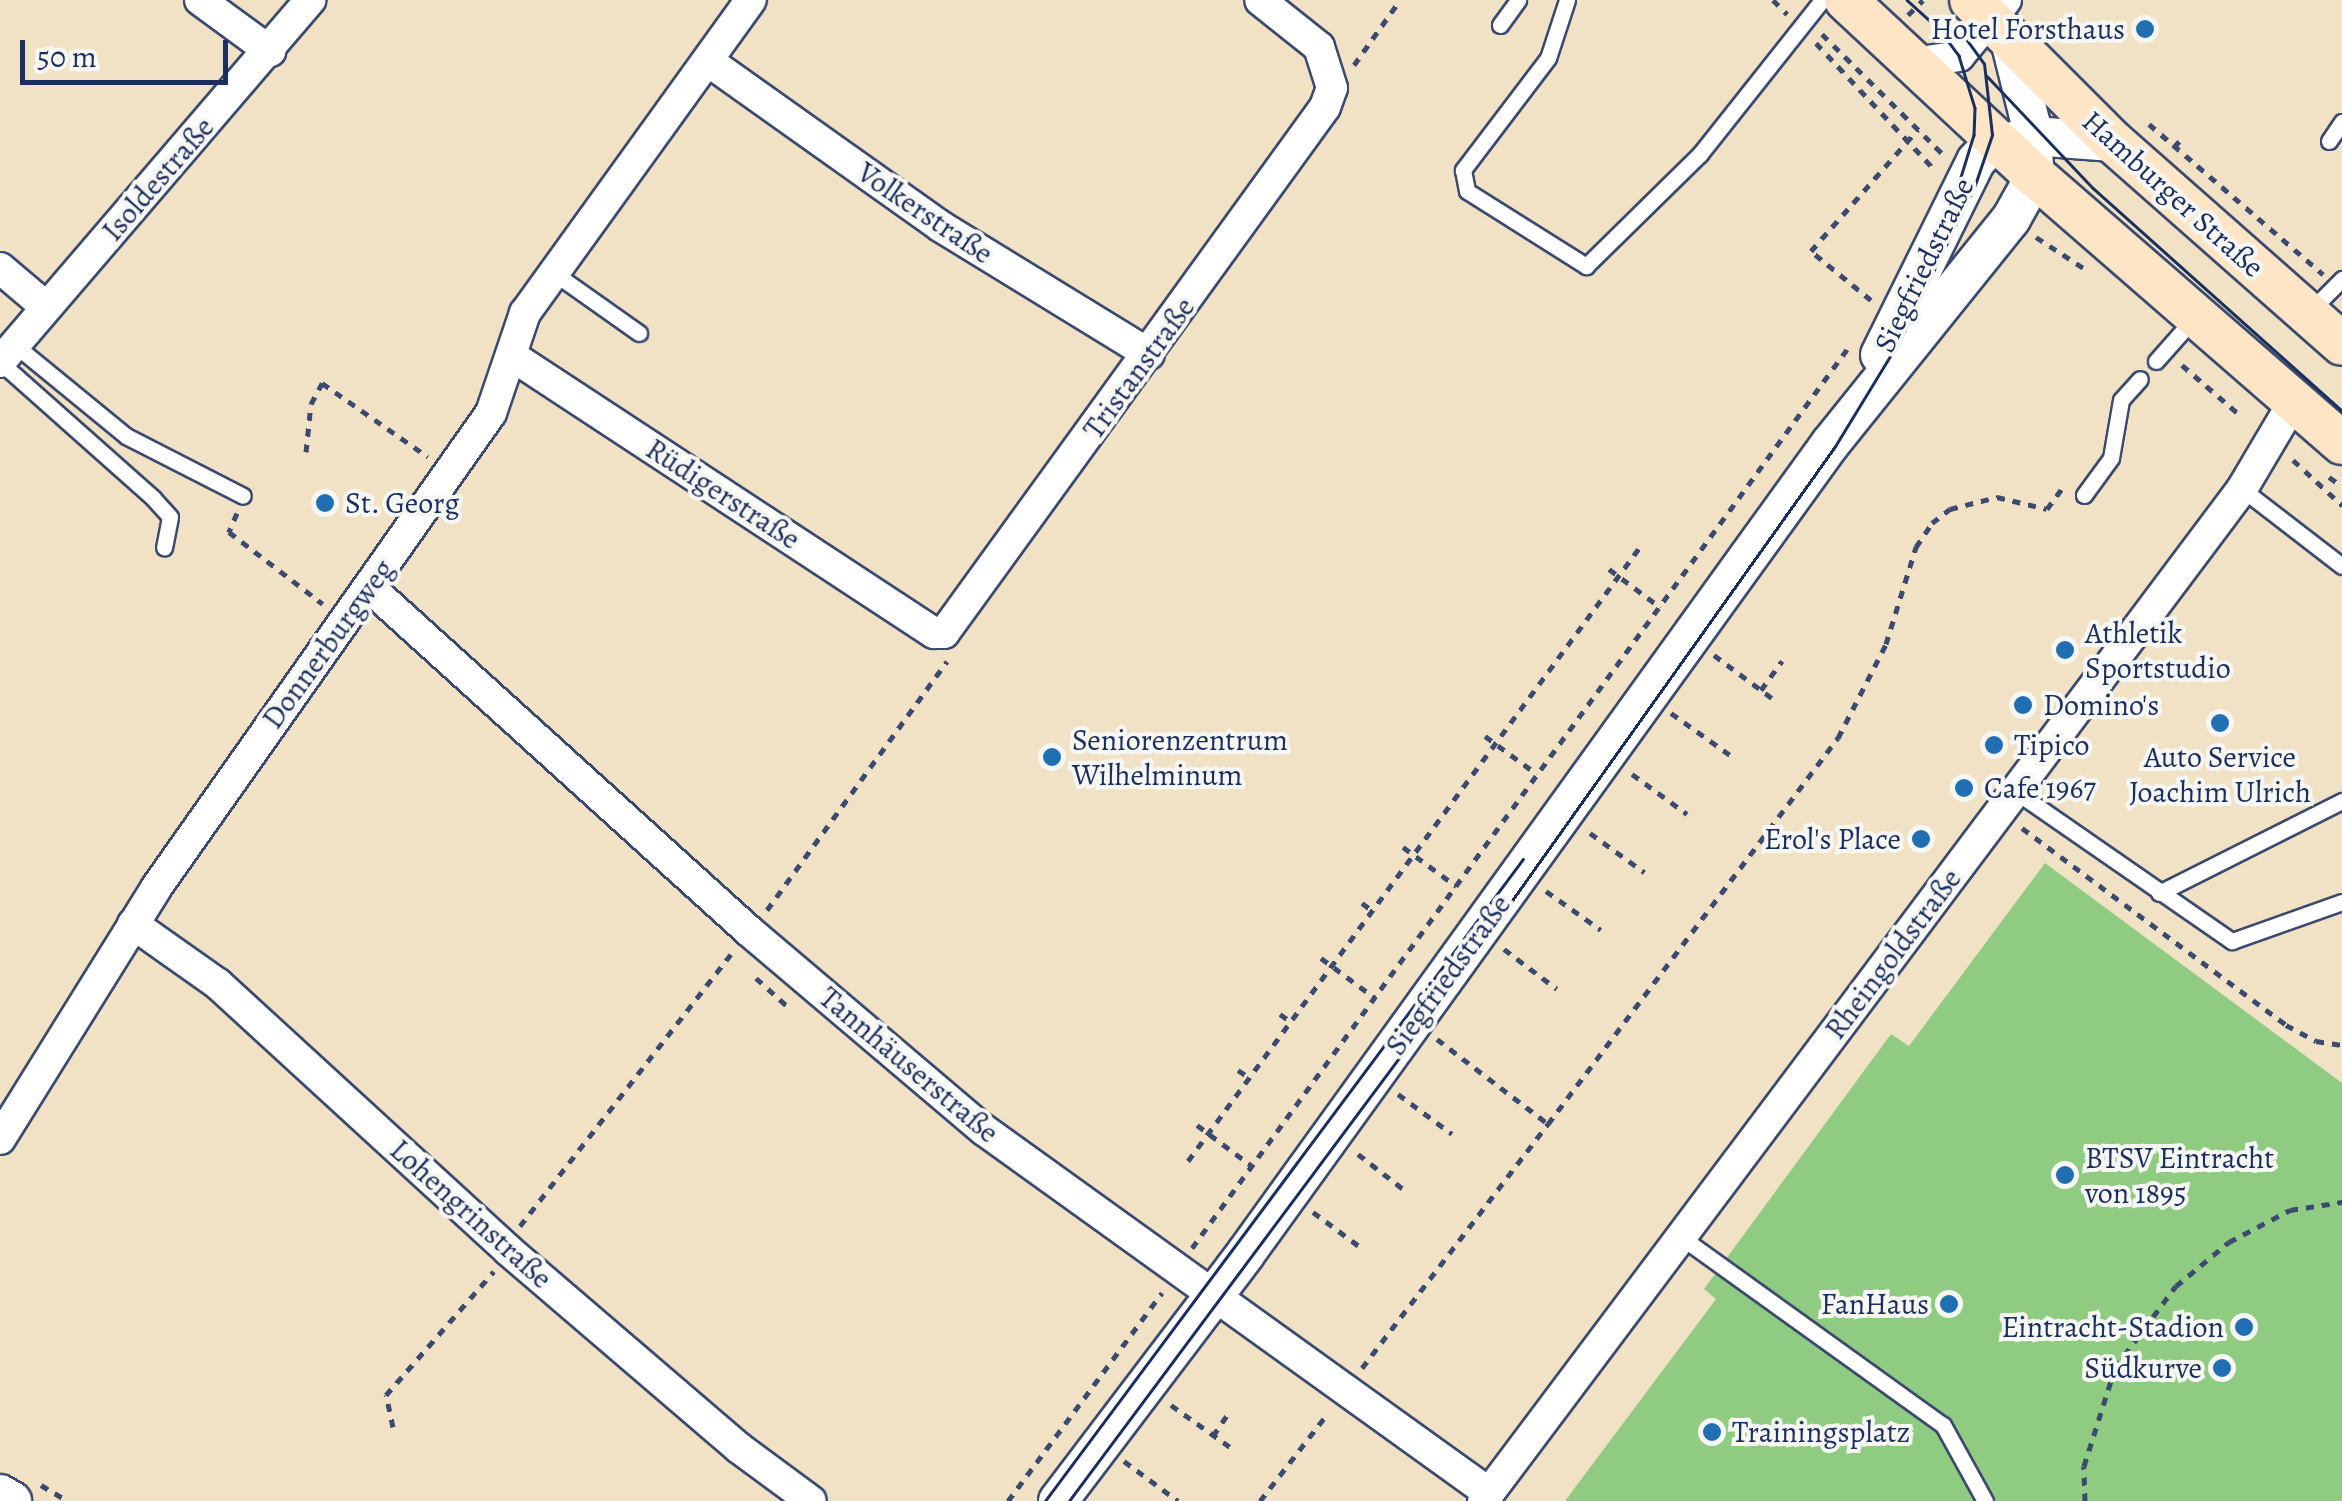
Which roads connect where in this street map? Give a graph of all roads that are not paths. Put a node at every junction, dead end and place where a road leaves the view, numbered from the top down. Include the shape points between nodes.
1 (200, 0) edge
2 (310, 0) edge
3 (751, 0) edge
4 (1260, 0) edge
5 (1518, 0) edge
6 (1567, 0) edge
7 (1822, 0) edge
8 (1846, 0) edge
9 (1994, 15) edge
10 (1500, 25) dead end
11 (270, 51) junction
12 (708, 62) junction
13 (1914, 63) junction
14 (2342, 122) edge
15 (2329, 141) dead end
16 (2113, 142) junction
17 (2022, 151) junction
18 (0, 268) edge
19 (554, 273) junction
20 (2328, 293) edge
21 (1929, 296) junction
22 (46, 307) junction
23 (2197, 315) junction
24 (639, 333) dead end
25 (2342, 344) edge
26 (8, 353) edge
27 (1149, 354) junction
28 (512, 356) junction
29 (2160, 356) road end
30 (2140, 379) dead end
31 (2294, 401) junction
32 (2342, 442) edge
33 (2242, 488) junction
34 (2084, 495) road end
35 (243, 496) dead end
36 (164, 546) dead end
37 (2342, 566) edge
38 (369, 587) junction
39 (934, 633) joint
40 (2342, 800) edge
41 (2007, 801) junction
42 (2159, 894) junction
43 (2342, 902) edge
44 (133, 924) junction
45 (0, 1138) edge
46 (1681, 1237) junction
47 (1214, 1297) junction
48 (0, 1494) edge
49 (1486, 1497) edge
50 (12, 1501) edge
51 (811, 1501) edge
52 (1058, 1501) edge
53 (1985, 1501) edge

1 - 11 street
2 - 11 street, Isoldestraße
3 - 12 street, Donnerburgweg
4 - 27 street, Tristanstraße via 1319,47 1340,79
5 - 10 lane
6 - 7 lane via 1548,58 1463,170 1467,191 1586,266 1700,154
8 - 13 main road
9 - 13 street via 1959,56
9 - 16 main road, Hamburger Straße
9 - 17 street, Hamburger Straße
11 - 22 street, Isoldestraße
12 - 19 street, Donnerburgweg
12 - 27 street, Volkerstraße via 940,226
13 - 17 main road
14 - 15 lane
16 - 17 street
16 - 20 main road, Hamburger Straße via 2162,160
17 - 21 street, Siegfriedstraße via 1985,256
17 - 21 street, Siegfriedstraße via 1976,161
17 - 23 main road via 2083,243
18 - 22 street
19 - 24 lane
19 - 28 street, Donnerburgweg via 525,313
20 - 25 main road, Hamburger Straße
21 - 47 street, Siegfriedstraße via 1830,444
22 - 26 street, Isoldestraße
23 - 29 lane
23 - 31 main road
26 - 35 lane via 126,436
26 - 36 lane via 170,517
27 - 39 street, Tristanstraße via 955,626
28 - 38 street, Donnerburgweg via 490,413
28 - 39 street, Rüdigerstraße
30 - 34 lane via 2121,400 2111,458
31 - 32 main road
31 - 33 street, Rheingoldstraße
33 - 37 lane
33 - 41 street, Rheingoldstraße
38 - 44 street, Donnerburgweg
38 - 47 street, Tannhäuserstraße via 749,932 984,1130 1182,1262
40 - 42 lane
41 - 42 lane
41 - 46 street, Rheingoldstraße
42 - 43 lane via 2232,941
44 - 45 street, Donnerburgweg
44 - 51 street, Lohengrinstraße via 243,1006 508,1250 739,1448
46 - 49 street, Rheingoldstraße
46 - 53 lane via 1944,1425
47 - 49 street, Tannhäuserstraße
47 - 52 street, Siegfriedstraße
48 - 50 street

